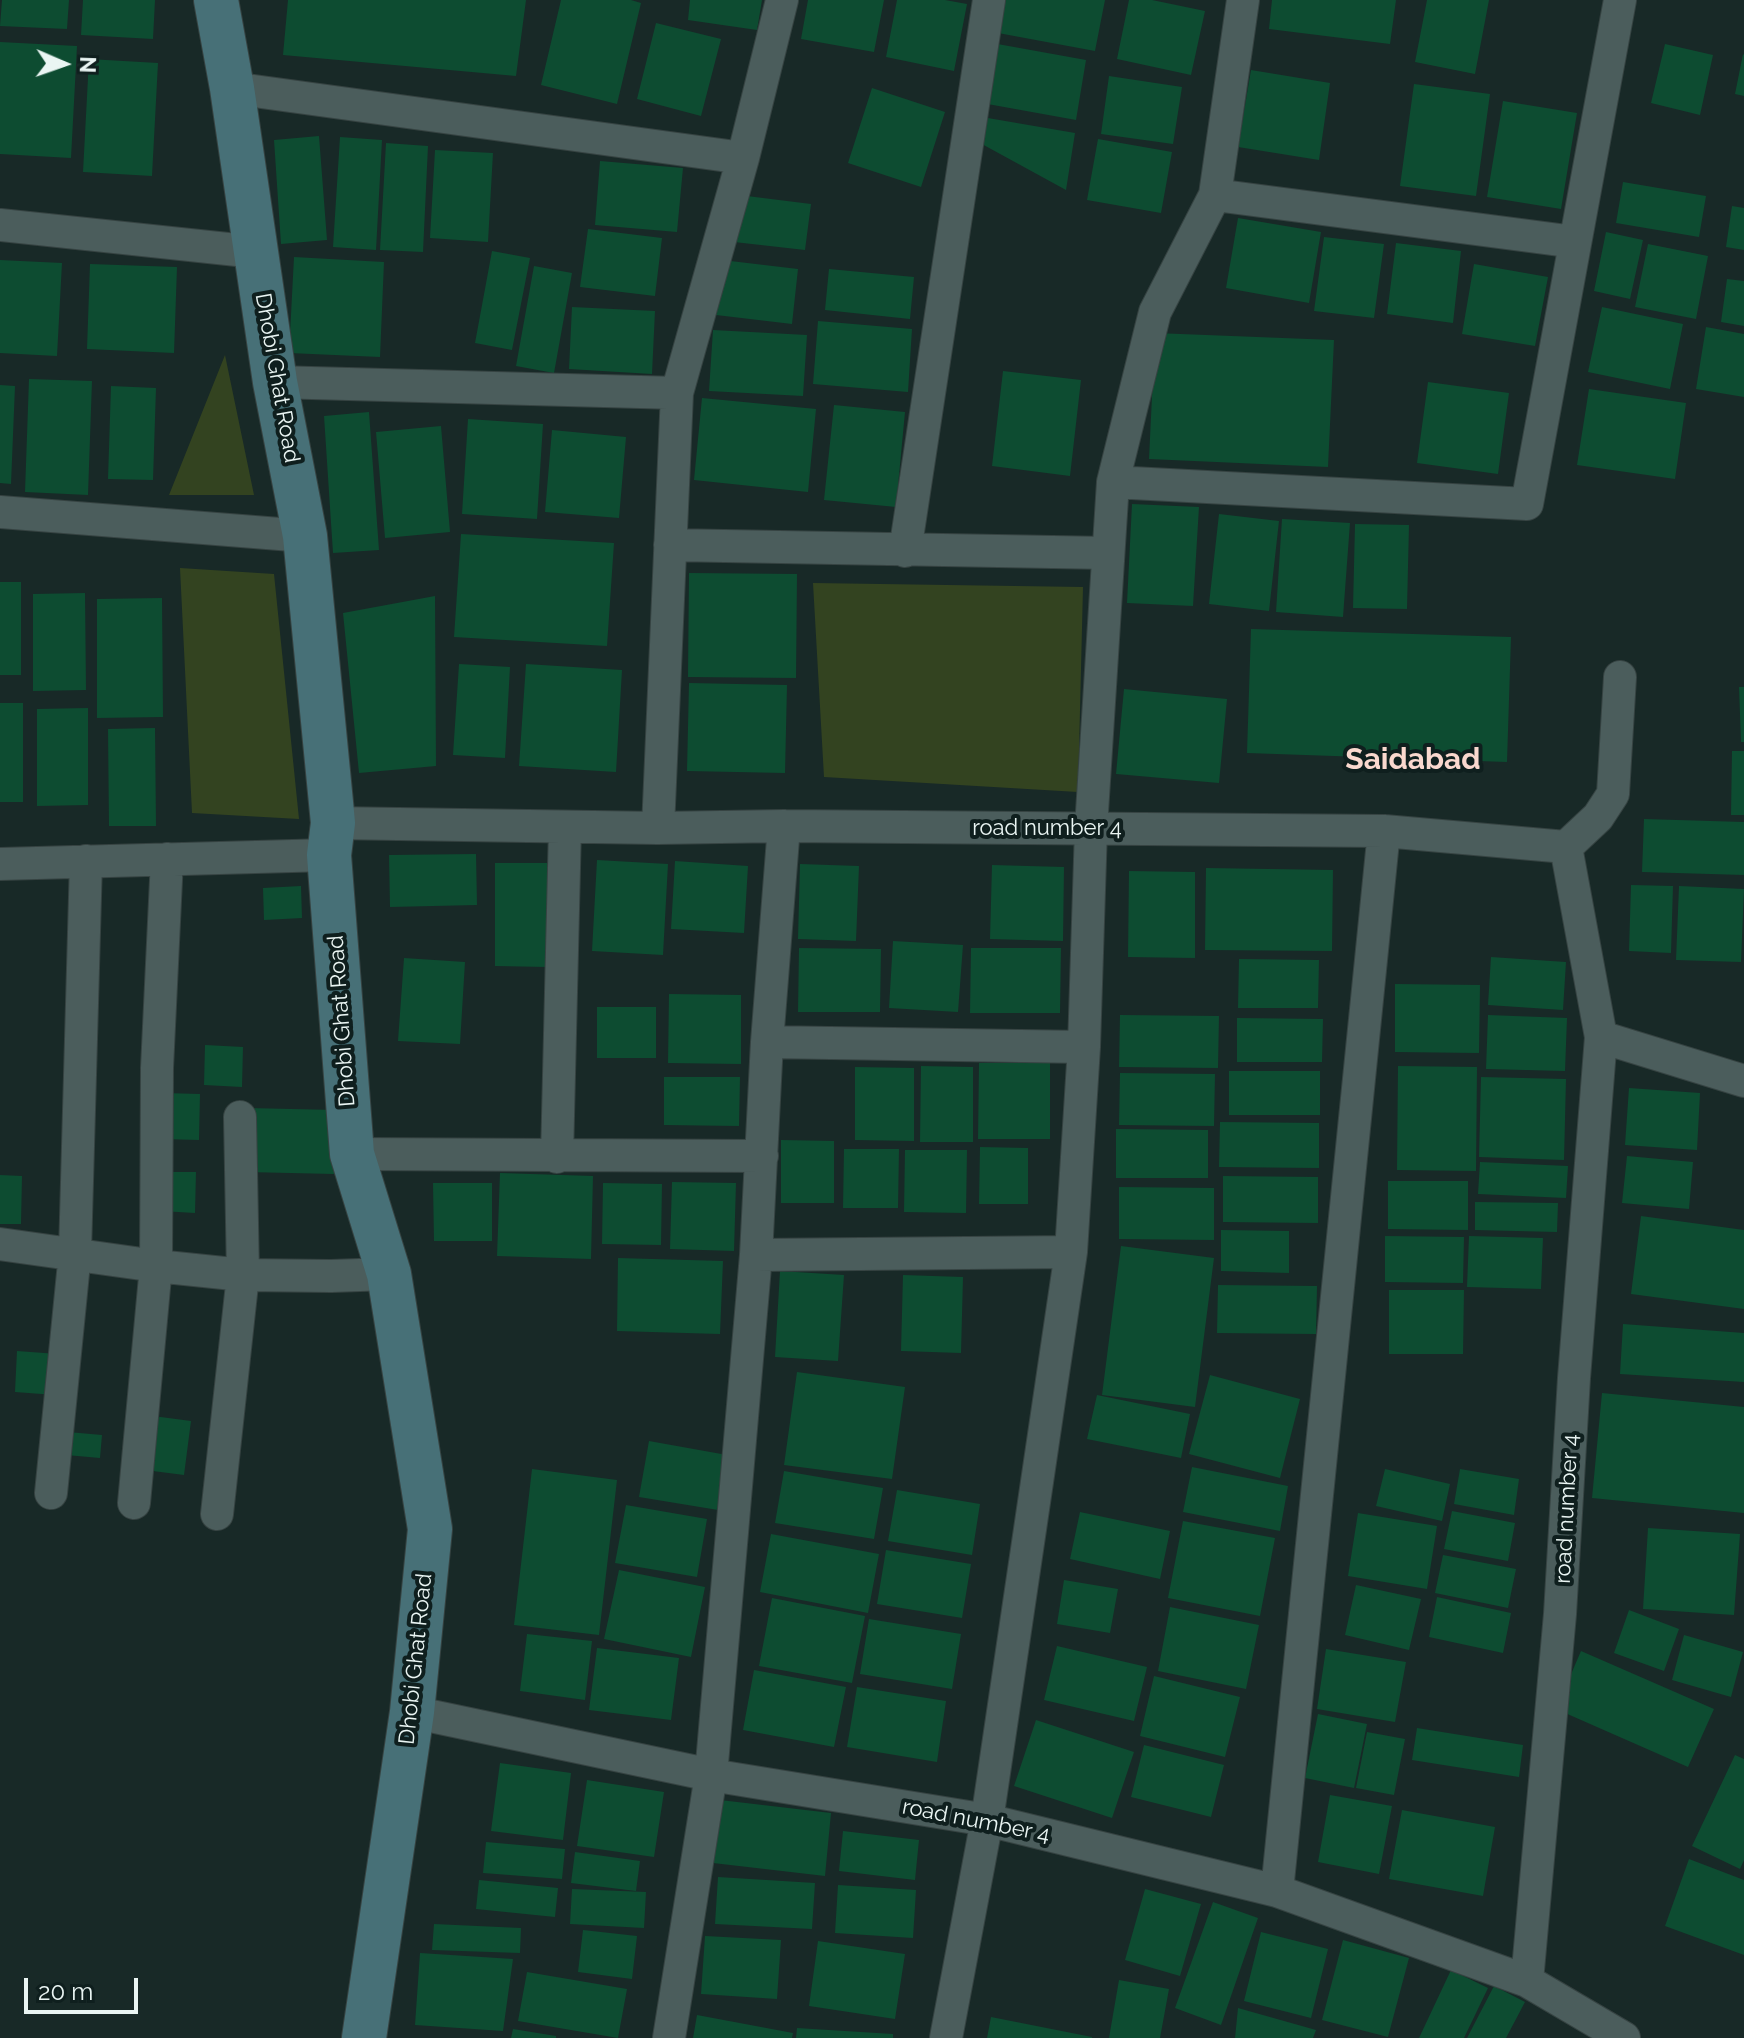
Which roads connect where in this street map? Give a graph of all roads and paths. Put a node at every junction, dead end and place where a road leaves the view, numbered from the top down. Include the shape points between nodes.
1 (216, 0) edge
2 (782, 0) edge
3 (989, 0) edge
4 (1243, 0) edge
5 (1620, 0) edge
6 (232, 88) junction
7 (743, 158) junction
8 (1215, 195) junction
9 (0, 225) edge
10 (1575, 242) junction
11 (256, 252) junction
12 (275, 382) junction
13 (677, 393) junction
14 (1113, 482) junction
15 (0, 512) edge
16 (305, 536) junction
17 (670, 545) junction
18 (905, 551) junction
19 (1107, 553) junction
20 (1620, 677) dead end
21 (784, 826) junction
22 (565, 827) junction
23 (658, 828) junction
24 (1091, 828) junction
25 (1384, 831) junction
26 (331, 839) junction
27 (1566, 847) junction
28 (167, 859) junction
29 (86, 861) junction
30 (0, 864) edge
31 (1601, 1037) junction
32 (767, 1042) junction
33 (1084, 1047) junction
34 (1744, 1081) edge
35 (240, 1117) dead end
36 (352, 1154) junction
37 (762, 1156) junction
38 (557, 1157) junction
39 (0, 1244) edge
40 (1071, 1252) junction
41 (75, 1253) junction
42 (756, 1255) junction
43 (156, 1266) junction
44 (389, 1274) junction
45 (243, 1275) junction
46 (51, 1493) dead end
47 (134, 1503) dead end
48 (217, 1514) dead end
49 (412, 1712) junction
50 (711, 1775) junction
51 (987, 1820) junction
52 (1277, 1891) junction
53 (1527, 1981) junction
54 (364, 2038) edge
55 (669, 2038) edge
56 (946, 2038) edge
57 (1624, 2038) edge

1 - 6 main road, Dhobi Ghat Road
2 - 7 street
3 - 18 street
4 - 8 street
5 - 10 street
6 - 7 street
6 - 11 main road, Dhobi Ghat Road
7 - 13 street
8 - 10 street
8 - 14 street via 1155,312
9 - 11 street
10 - 14 street via 1527,504
11 - 12 main road, Dhobi Ghat Road
12 - 13 street
12 - 16 main road, Dhobi Ghat Road
13 - 17 street
14 - 19 street
15 - 16 street
16 - 26 main road, Dhobi Ghat Road
17 - 18 street
17 - 23 street
18 - 19 street
19 - 24 street
20 - 27 street via 1613,794 1598,817
21 - 23 street, road number 4
21 - 24 street, road number 4
21 - 32 street
22 - 23 street, road number 4
22 - 26 street, road number 4
22 - 38 street
24 - 25 street, road number 4
24 - 33 street
25 - 27 street, road number 4
25 - 52 street
26 - 28 street, road number 4
26 - 36 main road, Dhobi Ghat Road
27 - 31 street, road number 4
28 - 29 street, road number 4
28 - 43 street via 157,1068
29 - 30 street, road number 4
29 - 41 street
31 - 34 street
31 - 53 street, road number 4 via 1560,1614
32 - 33 street
32 - 37 street
33 - 40 street
35 - 45 street
36 - 38 street
36 - 44 main road, Dhobi Ghat Road
37 - 38 street
37 - 42 street
39 - 41 street
40 - 42 street
40 - 51 street
41 - 43 street
41 - 46 street
42 - 50 street
43 - 45 street
43 - 47 street
44 - 45 street
44 - 49 main road, Dhobi Ghat Road via 430,1529
45 - 48 street
49 - 50 street, road number 4
49 - 54 main road, Dhobi Ghat Road
50 - 51 street, road number 4
50 - 55 street
51 - 52 street, road number 4
51 - 56 street
52 - 53 street, road number 4
53 - 57 street, road number 4

